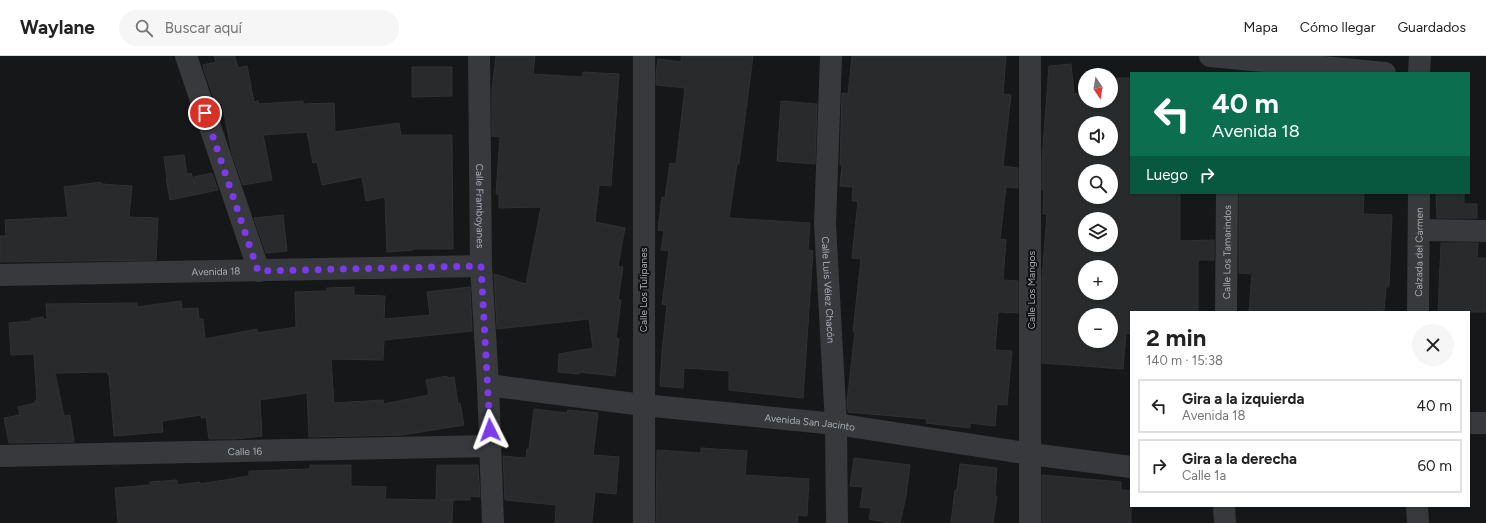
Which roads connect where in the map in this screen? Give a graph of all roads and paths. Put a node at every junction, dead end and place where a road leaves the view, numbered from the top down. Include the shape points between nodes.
1 (186, 56) edge
2 (479, 56) edge
3 (644, 56) edge
4 (831, 56) edge
5 (1030, 56) edge
6 (1420, 56) edge
7 (1224, 61) edge
8 (1372, 72) edge
9 (1419, 72) edge
10 (1227, 194) edge
11 (1419, 194) edge
12 (1419, 230) junction
13 (1486, 231) edge
14 (481, 266) junction
15 (258, 271) junction
16 (0, 275) edge
17 (1226, 311) edge
18 (1418, 311) edge
19 (488, 385) junction
20 (643, 405) junction
21 (1470, 423) edge
22 (1486, 423) edge
23 (836, 424) junction
24 (491, 446) junction
25 (1031, 454) junction
26 (0, 456) edge
27 (1130, 467) edge
28 (1224, 507) edge
29 (1417, 507) edge
30 (493, 523) edge
31 (644, 523) edge
32 (837, 523) edge
33 (1030, 523) edge
34 (1225, 523) edge
35 (1418, 523) edge

1 - 15 street
2 - 14 street, Calle Framboyanes
3 - 20 street, Calle Los Tulipanes
4 - 23 street, Calle Luis Vélez Chacón via 825,224
5 - 25 street, Calle Los Mangos
6 - 9 street
7 - 8 street
10 - 17 street, Calle Los Tamarindos
11 - 12 street, Calzada del Carmen
12 - 13 street
12 - 18 street, Calzada del Carmen
14 - 15 street, Avenida 18
14 - 19 street, Calle Framboyanes
15 - 16 street, Avenida 18
19 - 20 street, Avenida San Jacinto
19 - 24 street, Calle Framboyanes
20 - 23 street, Avenida San Jacinto
20 - 31 street, Calle Los Tulipanes
21 - 22 street
23 - 25 street, Avenida San Jacinto
23 - 32 street, Calle Luis Vélez Chacón
24 - 26 street, Calle 16
24 - 30 street, Calle Framboyanes
25 - 27 street, Avenida San Jacinto
25 - 33 street, Calle Los Mangos
28 - 34 street
29 - 35 street

